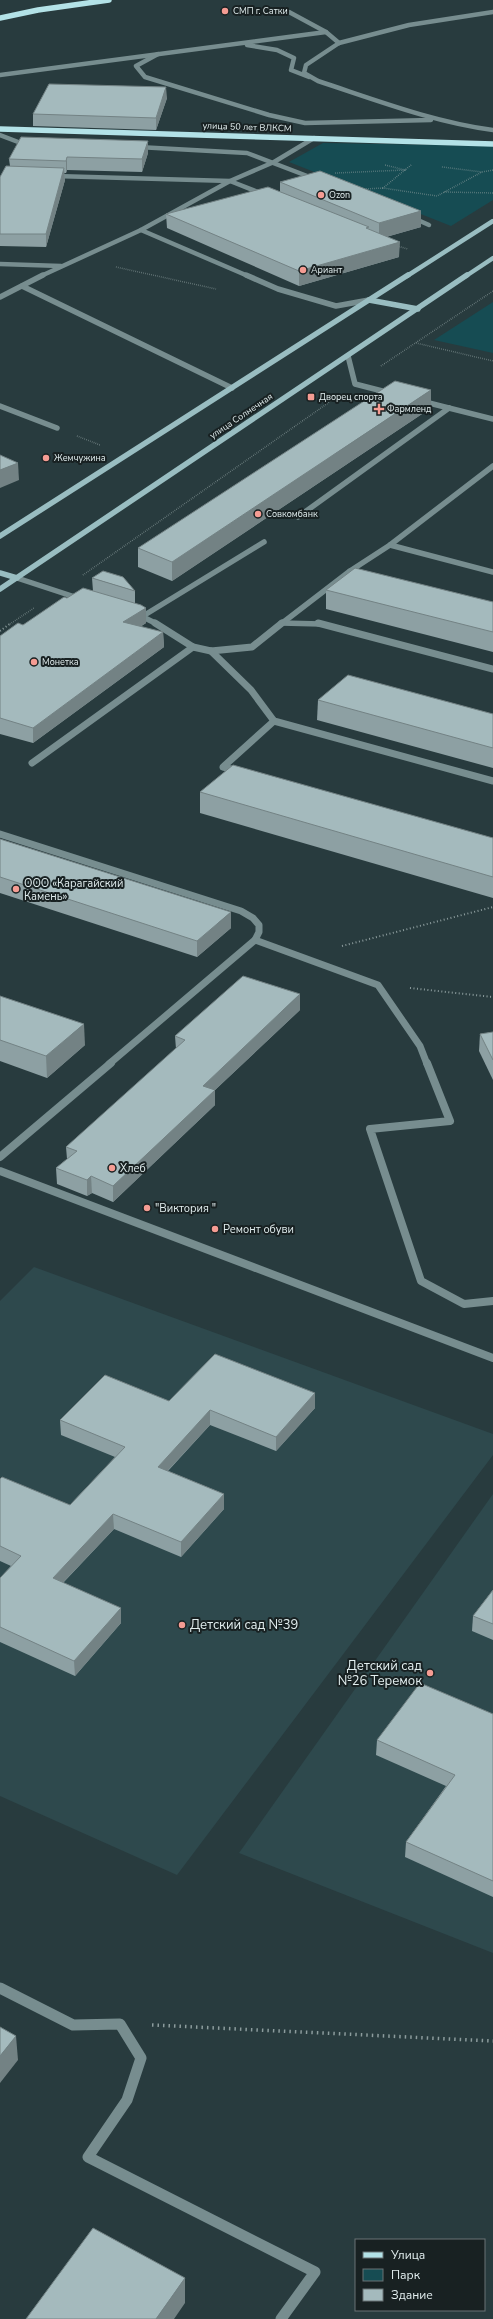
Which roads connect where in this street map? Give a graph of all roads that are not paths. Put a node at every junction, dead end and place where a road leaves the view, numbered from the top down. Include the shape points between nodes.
1 (109, 0) edge
2 (289, 12) dead end
3 (493, 12) edge
4 (0, 18) edge
5 (326, 32) junction
6 (339, 43) junction
7 (226, 45) junction
8 (158, 54) junction
9 (0, 75) edge
10 (318, 81) junction
11 (438, 120) junction
12 (0, 129) edge
13 (493, 130) edge
14 (0, 135) edge
15 (314, 138) junction
16 (493, 144) edge
17 (28, 145) edge
18 (134, 148) edge
19 (274, 162) junction
20 (48, 176) edge
21 (230, 181) junction
22 (323, 182) edge
23 (266, 196) edge
24 (408, 216) edge
25 (493, 221) edge
26 (429, 225) dead end
27 (141, 230) junction
28 (493, 258) edge
29 (0, 264) edge
30 (61, 266) junction
31 (22, 286) junction
32 (0, 297) edge
33 (369, 300) junction
34 (418, 310) junction
35 (348, 356) junction
36 (232, 388) junction
37 (398, 395) edge
38 (413, 399) edge
39 (0, 406) edge
40 (449, 408) junction
41 (493, 419) edge
42 (57, 428) road end
43 (493, 466) edge
44 (485, 474) junction
45 (493, 476) edge
46 (298, 517) dead end
47 (0, 536) edge
48 (264, 542) dead end
49 (390, 545) junction
50 (350, 571) junction
51 (493, 572) edge
52 (0, 573) edge
53 (365, 575) edge
54 (17, 578) junction
55 (0, 589) edge
56 (86, 600) edge
57 (129, 612) edge
58 (143, 616) junction
59 (281, 622) junction
60 (193, 646) junction
61 (211, 651) junction
62 (493, 670) edge
63 (274, 721) junction
64 (32, 763) dead end
65 (246, 773) edge
66 (493, 781) edge
67 (0, 834) edge
68 (254, 940) junction
69 (0, 1157) edge
70 (0, 1171) edge
71 (493, 1301) edge
72 (493, 1358) edge
73 (0, 1988) edge
74 (281, 2319) edge

1 - 4 main road
2 - 5 street
3 - 6 street via 409,25
5 - 6 street
5 - 7 street
6 - 10 street via 306,66 304,73
7 - 8 street
7 - 10 street via 249,45 277,50 294,58 291,70
8 - 9 street
8 - 11 street via 136,66 145,77 269,115 305,122
10 - 11 street
11 - 13 street
12 - 15 main road, улица 50 лет ВЛКСМ
14 - 17 street via 12,138 21,145
15 - 16 main road, улица 50 лет ВЛКСМ
15 - 19 street
18 - 19 street via 248,153
19 - 21 street
19 - 22 street
20 - 21 street
21 - 23 street
21 - 27 street
24 - 26 street
25 - 33 main road
27 - 30 street
27 - 33 street via 278,289 336,306
28 - 34 main road, улица Солнечная
29 - 30 street
30 - 31 street
31 - 32 street
31 - 36 street
33 - 34 main road
33 - 36 main road
34 - 35 main road, улица Солнечная
35 - 37 street via 356,384
35 - 54 main road, улица Солнечная
36 - 47 main road
38 - 40 street
39 - 42 street
40 - 41 street
40 - 46 street
43 - 44 street
44 - 45 street
44 - 49 street
48 - 58 street
49 - 50 street
49 - 51 street
50 - 53 street
50 - 59 street
52 - 54 main road
54 - 55 main road, улица Солнечная
54 - 56 street
57 - 58 street
58 - 60 street
59 - 61 street via 252,647
59 - 62 street via 316,623
60 - 61 street
60 - 64 street
61 - 63 street via 251,690
63 - 65 street via 223,767
63 - 66 street
67 - 68 street via 241,911 259,924 260,932
68 - 69 street
68 - 71 street via 378,985 420,1046 450,1121 370,1129 421,1281 464,1304
70 - 72 street
73 - 74 street via 73,2025 120,2024 141,2058 126,2100 88,2157 315,2272

